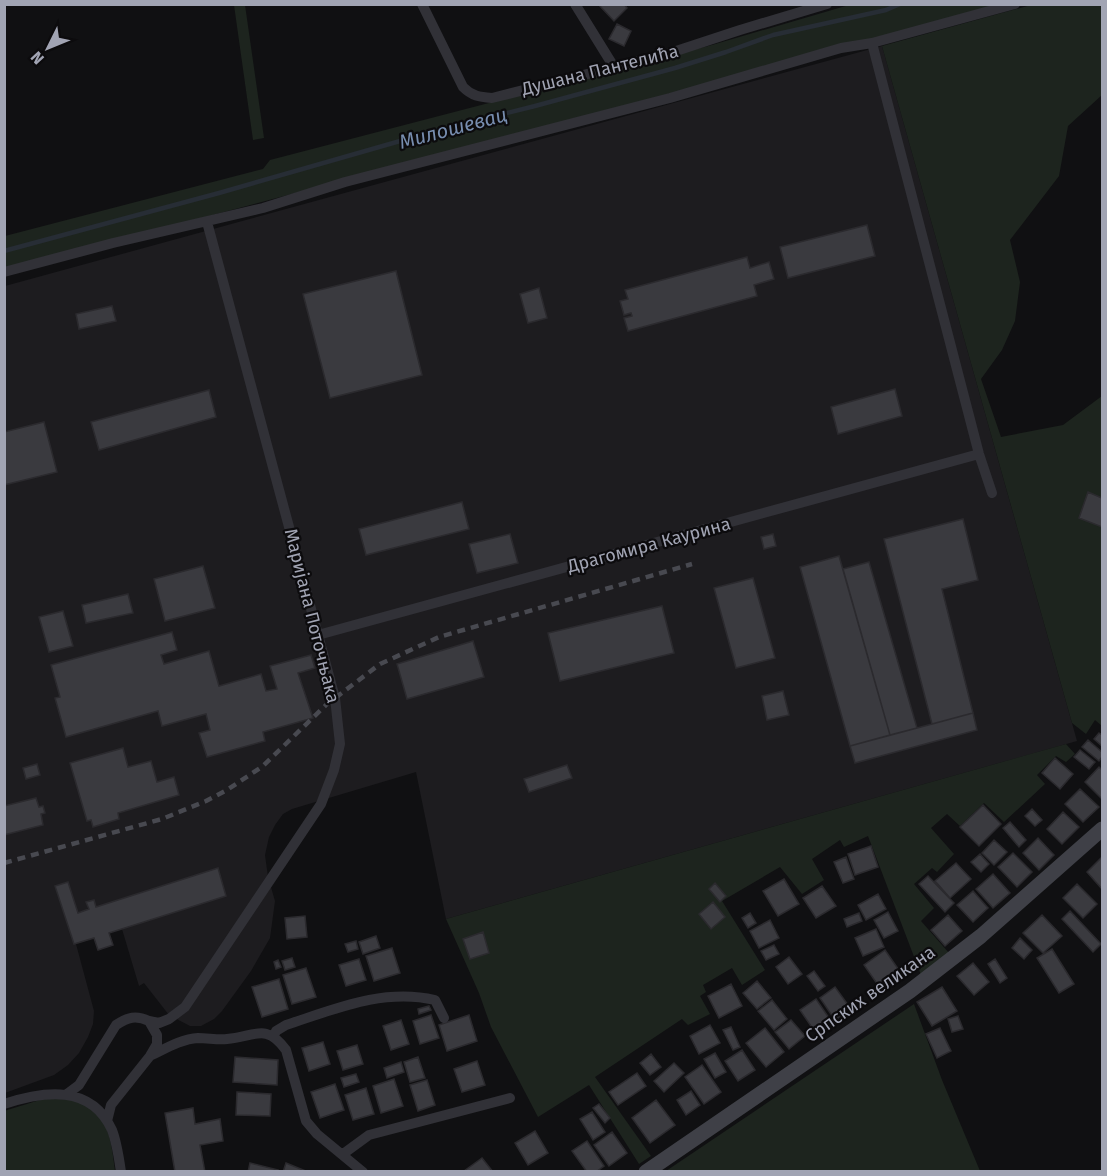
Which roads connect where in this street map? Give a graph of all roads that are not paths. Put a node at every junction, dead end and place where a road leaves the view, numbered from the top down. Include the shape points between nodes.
1 (422, 4) edge
2 (575, 4) edge
3 (827, 4) edge
4 (1015, 4) edge
5 (873, 43) junction
6 (614, 67) junction
7 (207, 222) junction
8 (4, 272) edge
9 (979, 454) junction
10 (992, 493) dead end
11 (318, 635) junction
12 (1102, 828) edge
13 (444, 1018) dead end
14 (149, 1022) junction
15 (274, 1036) junction
16 (150, 1056) junction
17 (67, 1094) junction
18 (510, 1098) dead end
19 (4, 1104) edge
20 (107, 1121) junction
21 (343, 1154) junction
22 (121, 1172) edge
23 (363, 1172) edge
24 (646, 1172) edge

1 - 6 street, Душана Пантелића via 463,87 478,97 492,98
2 - 6 street
3 - 6 street, Душана Пантелића
4 - 5 street
5 - 7 street via 841,48
5 - 9 street
7 - 8 street
7 - 11 street, Маријана Поточњака
9 - 10 street
9 - 11 street, Драгомира Каурина
11 - 14 street, Маријана Поточњака via 335,698 340,744 321,804 185,1007 169,1019
12 - 24 main road, Српских великана via 981,936 910,992
13 - 15 street via 435,1000 364,999 285,1025
14 - 16 street via 157,1035
14 - 17 street, Маријана Поточњака via 133,1017 116,1025 79,1085
15 - 16 street via 260,1032 226,1040 192,1039
15 - 21 street via 289,1057 306,1121
16 - 20 street via 111,1105
17 - 19 street via 29,1096
17 - 20 street via 90,1104
18 - 21 street via 369,1135
20 - 22 street
21 - 23 street

